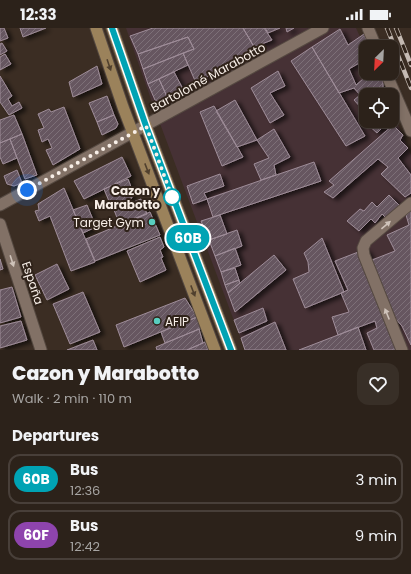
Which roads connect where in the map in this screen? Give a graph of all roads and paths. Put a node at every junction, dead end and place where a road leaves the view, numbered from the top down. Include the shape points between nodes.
1 (96, 28) edge
2 (112, 28) edge
3 (323, 28) edge
4 (368, 28) edge
5 (373, 40) edge
6 (389, 80) edge
7 (146, 126) junction
8 (411, 131) edge
9 (133, 132) junction
10 (411, 204) edge
11 (0, 205) edge
12 (0, 224) edge
13 (41, 350) edge
14 (215, 350) edge
15 (231, 350) edge
16 (402, 350) edge

1 -> 9 main road
2 - 7 main road
3 - 7 street, Bartolomé Marabotto
4 - 5 street
6 - 8 street
7 - 9 street, Bartolomé Marabotto
7 - 15 main road
9 - 11 street, Bartolomé Marabotto
9 -> 14 main road
16 -> 10 street via 363,248 366,241
12 -> 13 street, España

